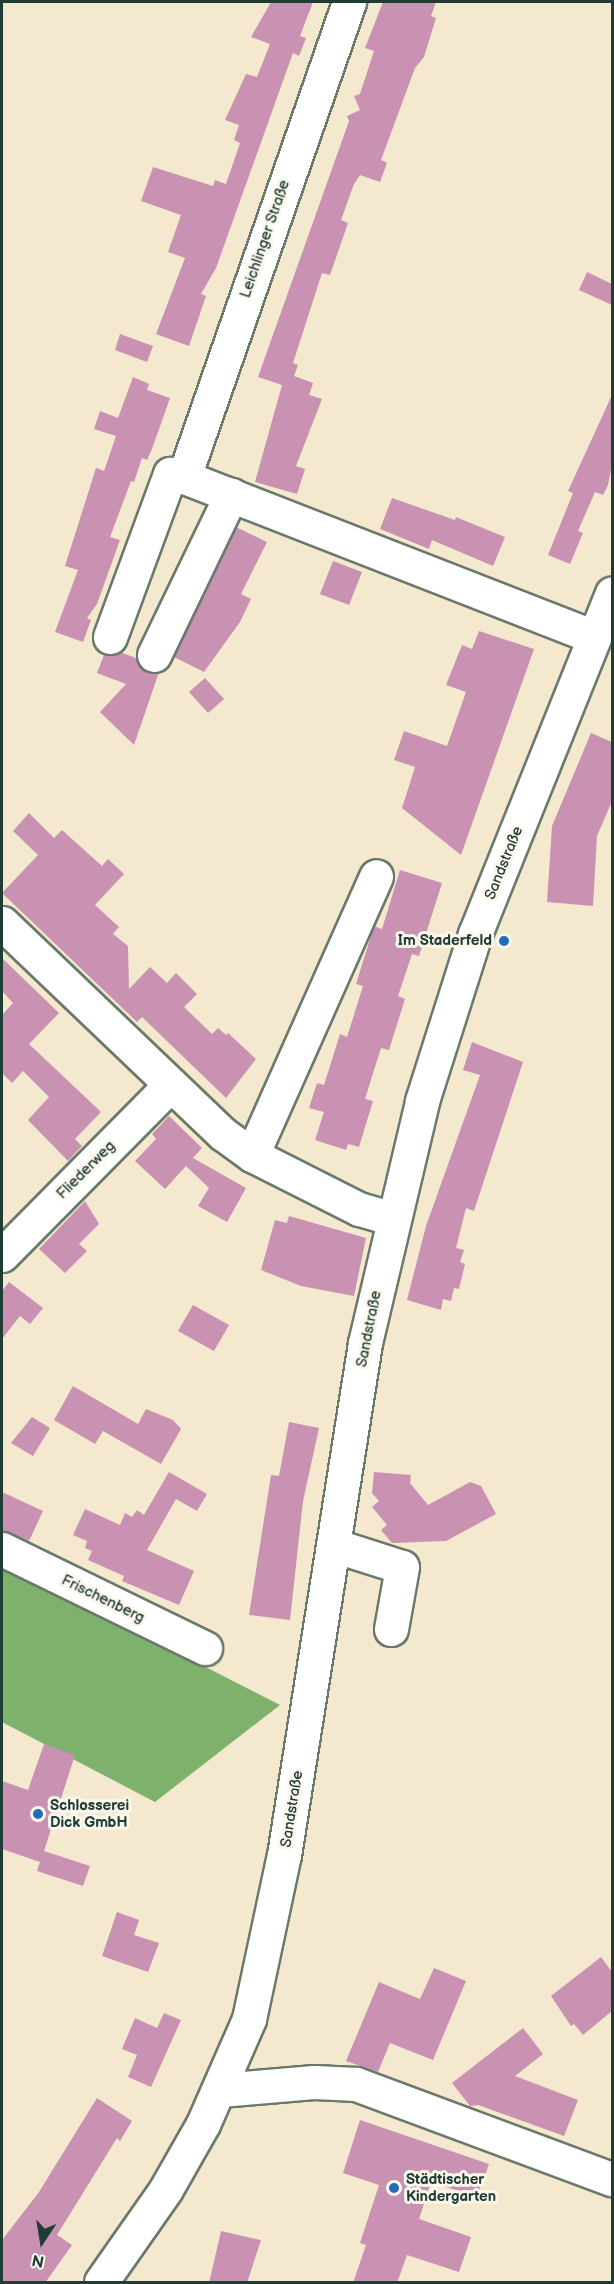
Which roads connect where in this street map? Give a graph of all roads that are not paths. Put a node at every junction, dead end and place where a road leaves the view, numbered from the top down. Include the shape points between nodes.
1 (349, 2) edge
2 (184, 477) junction
3 (231, 495) junction
4 (130, 583) junction
5 (612, 593) edge
6 (178, 604) junction
7 (110, 637) dead end
8 (594, 637) junction
9 (154, 655) dead end
10 (376, 876) dead end
11 (2, 923) edge
12 (171, 1084) junction
13 (252, 1155) junction
14 (393, 1219) junction
15 (2, 1256) edge
16 (333, 1545) junction
17 (2, 1549) edge
18 (391, 1629) dead end
19 (205, 1648) dead end
20 (220, 2090) junction
21 (612, 2179) edge
22 (101, 2283) edge

1 - 2 street, Leichlinger Straße
2 - 3 street
2 - 4 street via 170,474
3 - 6 street
3 - 8 street
4 - 6 street via 156,604
4 - 7 street
5 - 8 street, Sandstraße
6 - 9 street
8 - 14 street, Sandstraße via 475,934 422,1101
10 - 13 street
11 - 12 street
12 - 13 street via 223,1134
12 - 15 street, Fliederweg
13 - 14 street via 359,1209
14 - 16 street, Sandstraße via 365,1343
16 - 18 street via 402,1567
16 - 20 street, Sandstraße via 267,1945 249,2019
17 - 19 street, Frischenberg
20 - 21 street via 314,2082 356,2084
20 - 22 street, Sandstraße via 166,2189

